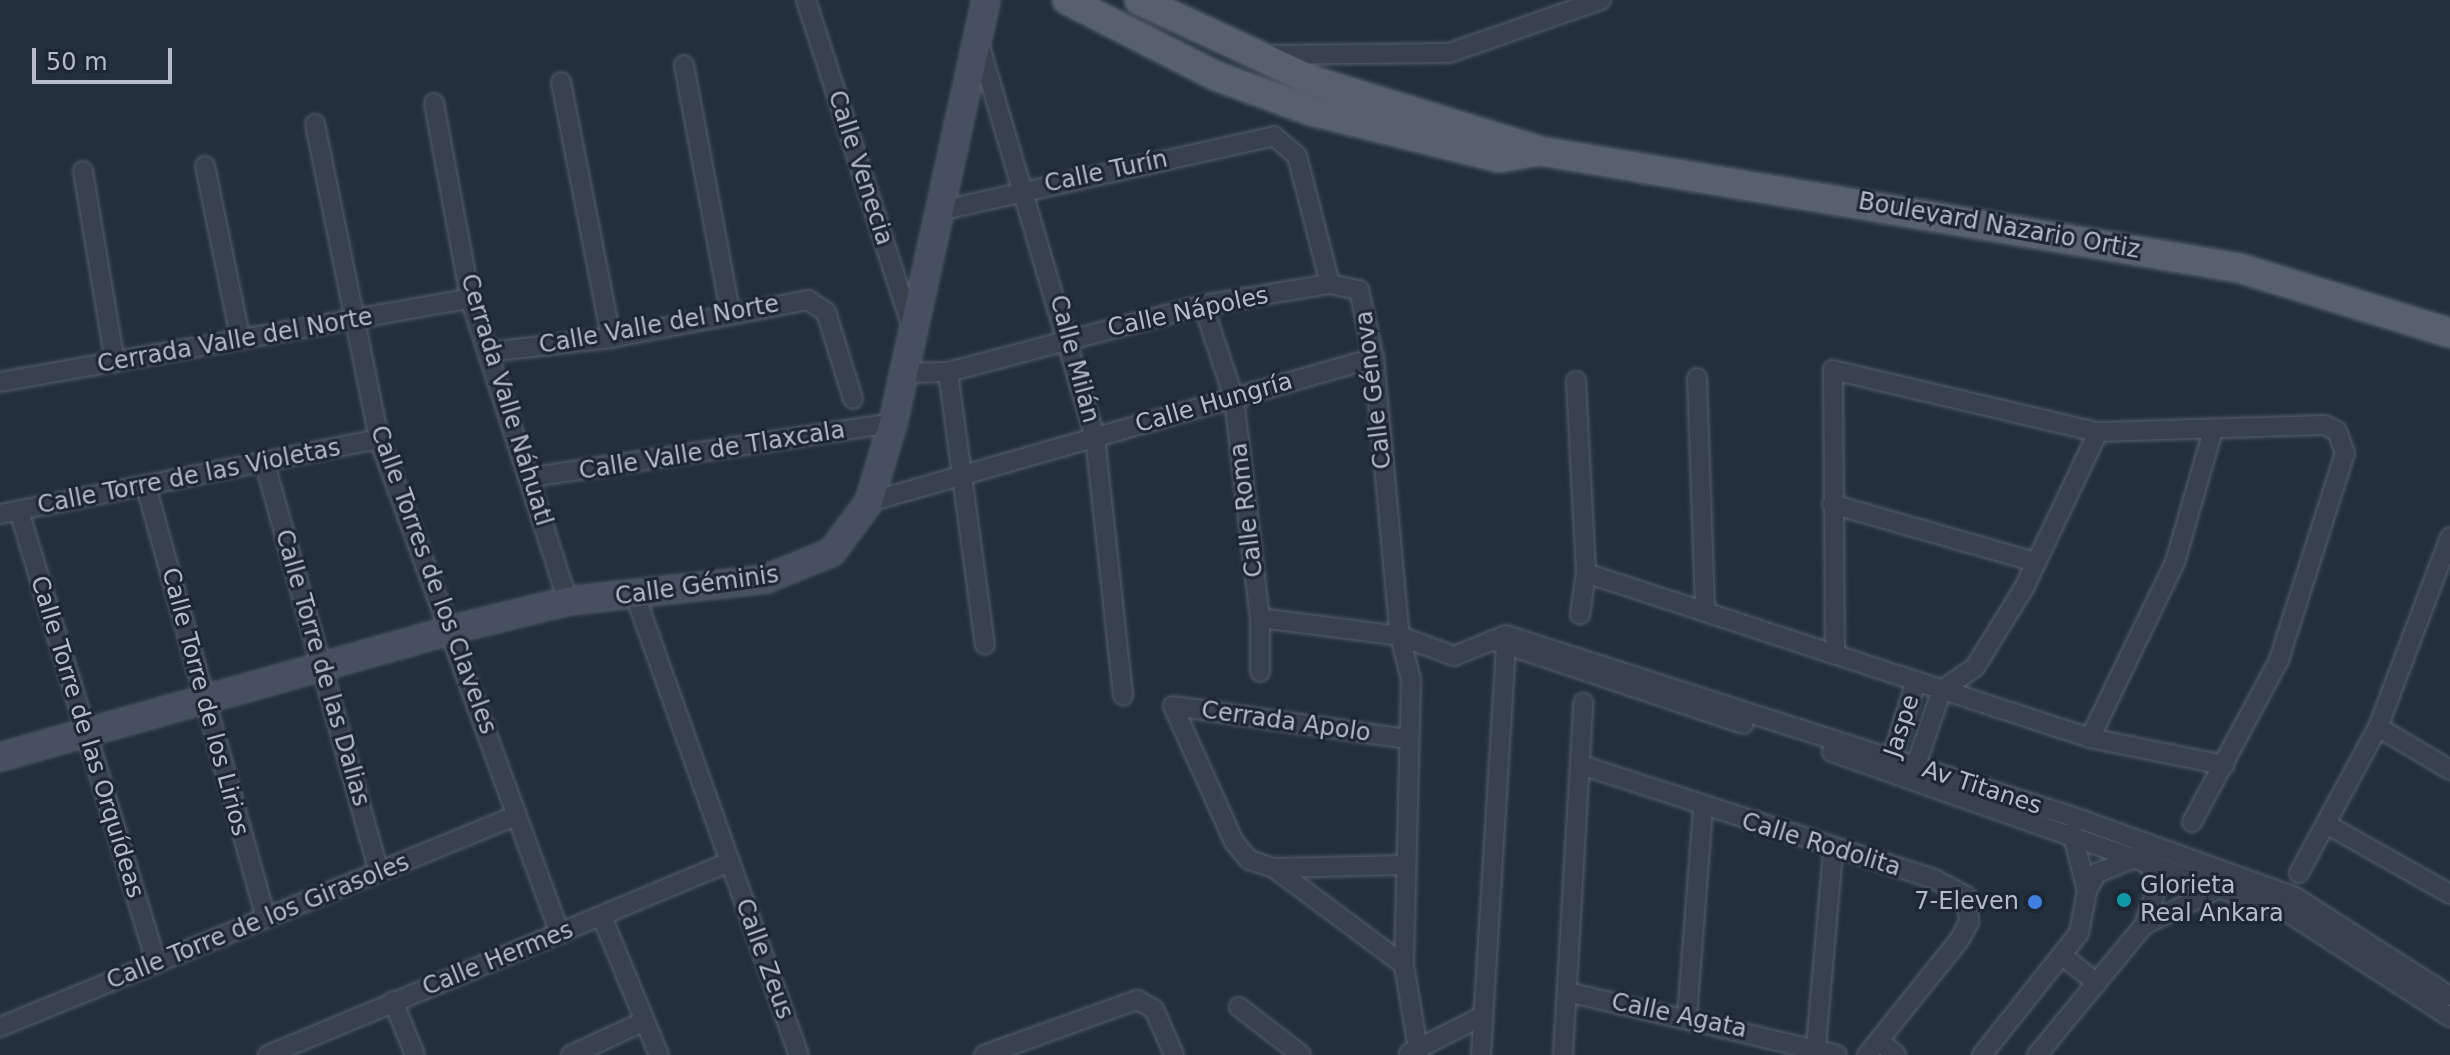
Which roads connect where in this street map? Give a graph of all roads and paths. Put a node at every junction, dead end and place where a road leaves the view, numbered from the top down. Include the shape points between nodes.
1 (806, 0) edge
2 (986, 0) edge
3 (1067, 0) edge
4 (1139, 0) edge
5 (1601, 0) edge
6 (976, 34) junction
7 (1245, 55) junction
8 (684, 65) dead end
9 (561, 82) dead end
10 (434, 103) dead end
11 (315, 124) dead end
12 (1274, 136) joint
13 (1540, 151) junction
14 (205, 166) dead end
15 (83, 171) dead end
16 (1027, 189) junction
17 (939, 211) junction
18 (1330, 284) junction
19 (470, 298) junction
20 (1203, 305) junction
21 (731, 315) junction
22 (355, 320) junction
23 (2450, 333) edge
24 (240, 336) junction
25 (914, 336) junction
26 (611, 338) junction
27 (1069, 339) junction
28 (488, 352) junction
29 (1374, 358) junction
30 (115, 362) junction
31 (948, 372) junction
32 (906, 373) junction
33 (1697, 378) dead end
34 (1576, 381) dead end
35 (0, 382) edge
36 (1234, 398) junction
37 (853, 399) dead end
38 (893, 423) junction
39 (2213, 430) junction
40 (2098, 432) junction
41 (1095, 437) junction
42 (379, 439) junction
43 (265, 464) junction
44 (965, 474) junction
45 (532, 477) junction
46 (146, 486) junction
47 (869, 502) junction
48 (1832, 504) junction
49 (19, 511) junction
50 (0, 514) edge
51 (2450, 537) edge
52 (2036, 562) junction
53 (1586, 573) junction
54 (635, 595) junction
55 (568, 601) junction
56 (1705, 612) junction
57 (1580, 615) dead end
58 (1260, 618) junction
59 (454, 629) junction
60 (1400, 636) junction
61 (985, 644) dead end
62 (1499, 645) junction
63 (1835, 654) junction
64 (321, 665) junction
65 (1260, 672) dead end
66 (1916, 681) junction
67 (1942, 690) junction
68 (1123, 695) dead end
69 (200, 698) junction
70 (1583, 703) dead end
71 (2378, 727) junction
72 (86, 732) junction
73 (2090, 738) junction
74 (1407, 739) junction
75 (0, 757) edge
76 (1581, 765) junction
77 (1890, 765) junction
78 (2224, 765) junction
79 (2450, 770) edge
80 (1913, 773) junction
81 (1703, 808) junction
82 (515, 816) junction
83 (2192, 822) dead end
84 (2328, 825) junction
85 (2072, 832) junction
86 (1833, 850) junction
87 (2143, 852) junction
88 (2120, 862) junction
89 (728, 863) junction
90 (1405, 865) junction
91 (1274, 868) junction
92 (379, 872) junction
93 (2299, 873) dead end
94 (2224, 886) junction
95 (2087, 891) junction
96 (2156, 891) junction
97 (2450, 894) edge
98 (602, 917) junction
99 (266, 918) junction
100 (2144, 925) junction
101 (560, 934) junction
102 (2064, 957) junction
103 (156, 963) junction
104 (1404, 965) junction
105 (2097, 983) junction
106 (1567, 992) junction
107 (2450, 996) edge
108 (393, 1001) junction
109 (1239, 1007) dead end
110 (1483, 1016) junction
111 (1687, 1017) junction
112 (2450, 1017) edge
113 (645, 1021) junction
114 (0, 1027) edge
115 (1816, 1046) junction
116 (1873, 1048) edge
117 (1415, 1052) edge
118 (268, 1055) edge
119 (415, 1055) edge
120 (571, 1055) edge
121 (659, 1055) edge
122 (799, 1055) edge
123 (984, 1055) edge
124 (1174, 1055) edge
125 (1301, 1055) edge
126 (1481, 1055) edge
127 (1563, 1055) edge
128 (1837, 1055) edge
129 (1896, 1055) edge
130 (1982, 1055) edge
131 (2037, 1055) edge

1 - 25 street, Calle Venecia
2 - 6 street, Calle Géminis
3 - 13 main road, Boulevard Nazario Ortiz via 1216,76 1311,111 1499,158
4 - 7 main road, Boulevard Nazario Ortiz
5 - 7 street via 1449,53
6 - 16 street, Calle Milán
6 - 17 street, Calle Géminis
7 - 13 main road, Boulevard Nazario Ortiz
8 - 21 street
9 - 26 street
10 - 19 street, Cerrada Valle Náhuatl
11 - 22 street, Calle Torres de los Claveles
12 - 16 street, Calle Turín
12 - 18 street, Calle Génova via 1297,156
13 - 23 main road, Boulevard Nazario Ortiz via 2239,268 2337,292
14 - 24 street
15 - 30 street
16 - 17 street, Calle Turín
16 - 27 street, Calle Milán
17 - 25 street, Calle Géminis
18 - 20 street, Calle Nápoles
18 - 29 street, Calle Génova via 1359,290
19 - 22 street, Cerrada Valle del Norte
19 - 28 street, Cerrada Valle Náhuatl
20 - 27 street, Calle Nápoles
20 - 36 street, Calle Roma
21 - 26 street, Calle Valle del Norte
21 - 37 street, Calle Valle del Norte via 808,300 826,312
22 - 24 street, Cerrada Valle del Norte
22 - 42 street, Calle Torres de los Claveles
24 - 30 street, Cerrada Valle del Norte
25 - 32 street, Calle Géminis
26 - 28 street, Calle Valle del Norte
27 - 31 street, Calle Nápoles
27 - 41 street, Calle Milán
28 - 45 street, Cerrada Valle Náhuatl
29 - 36 street, Calle Hungría
29 - 60 street, Calle Génova
30 - 35 street, Cerrada Valle del Norte
31 - 32 street, Calle Nápoles
31 - 44 street
32 - 38 street, Calle Géminis
33 - 56 street
34 - 53 street
36 - 41 street, Calle Hungría
36 - 58 street, Calle Roma
38 - 45 street, Calle Valle de Tlaxcala
38 - 47 street, Calle Géminis
39 - 40 street
39 - 73 street via 2175,562
39 - 78 street via 2324,425 2337,431 2345,453 2279,660
40 - 48 street via 1833,370
40 - 52 street
41 - 44 street, Calle Hungría
41 - 68 street, Calle Milán
42 - 43 street, Calle Torre de las Violetas
42 - 59 street, Calle Torres de los Claveles
43 - 46 street, Calle Torre de las Violetas
43 - 64 street, Calle Torre de las Dalias
44 - 47 street, Calle Hungría
44 - 61 street
45 - 55 street, Cerrada Valle Náhuatl
46 - 49 street, Calle Torre de las Violetas
46 - 69 street, Calle Torre de los Lirios
47 - 54 street, Calle Géminis via 832,552 801,570
48 - 52 street
48 - 63 street
49 - 50 street, Calle Torre de las Violetas
49 - 72 street, Calle Torre de las Orquídeas
51 - 71 street
52 - 67 street via 1975,667
53 - 56 street
53 - 57 street
54 - 55 street, Calle Géminis
54 - 89 street, Calle Zeus
55 - 59 street, Calle Géminis
56 - 63 street
58 - 60 street
58 - 65 street, Calle Roma
59 - 64 street, Calle Géminis
59 - 82 street, Calle Torres de los Claveles
60 - 62 street via 1454,656
60 - 74 street, Calle Génova via 1410,704
62 - 77 street, Av Titanes
62 - 110 street
63 - 66 street
64 - 69 street, Calle Géminis
64 - 92 street, Calle Torre de las Dalias
66 - 67 street
66 - 77 street, Jaspe
67 - 73 street
67 - 80 street, Jaspe
69 - 72 street, Calle Géminis
69 - 99 street, Calle Torre de los Lirios
70 - 76 street
71 - 79 street
71 - 84 street
72 - 75 street, Calle Géminis
72 - 103 street, Calle Torre de las Orquídeas
73 - 78 street
74 - 90 street
74 - 91 street, Cerrada Apolo via 1173,706 1234,842 1249,860
76 - 81 street, Calle Rodolita
76 - 106 street
77 - 80 street, Av Titanes
78 - 83 street
80 - 85 street, Av Titanes
80 - 87 street, Av Titanes
81 - 86 street, Calle Rodolita
81 - 111 street
82 - 92 street, Calle Torre de los Girasoles
82 - 101 street, Calle Torres de los Claveles
84 - 93 street
84 - 97 street
85 - 87 street, Av Titanes
85 - 95 street
86 - 115 street
86 - 116 street, Calle Rodolita via 1936,880 1966,896 1971,908 1960,939
87 - 88 street
87 - 94 street, Av Titanes
87 - 96 street
87 - 107 street via 2169,849 2295,897
88 - 95 street via 2097,873
88 - 96 street via 2138,867
89 - 98 street, Calle Hermes
89 - 122 street, Calle Zeus
90 - 91 street
90 - 104 street
91 - 104 street, Cerrada Apolo
92 - 99 street, Calle Torre de los Girasoles
94 - 100 street
94 - 112 street, Av Titanes via 2335,939
95 - 102 street via 2084,919
96 - 100 street
98 - 101 street, Calle Hermes
98 - 113 street
99 - 103 street, Calle Torre de los Girasoles
100 - 105 street
101 - 108 street, Calle Hermes
102 - 105 street
102 - 130 street
103 - 114 street, Calle Torre de los Girasoles
104 - 117 street
105 - 131 street
106 - 111 street, Calle Agata
106 - 127 street
108 - 118 street, Calle Hermes
108 - 119 street
109 - 125 street
110 - 117 street
110 - 126 street
111 - 115 street, Calle Agata
113 - 120 street
113 - 121 street
115 - 128 street, Calle Agata
116 - 129 street
123 - 124 street via 1123,1001 1154,1009

